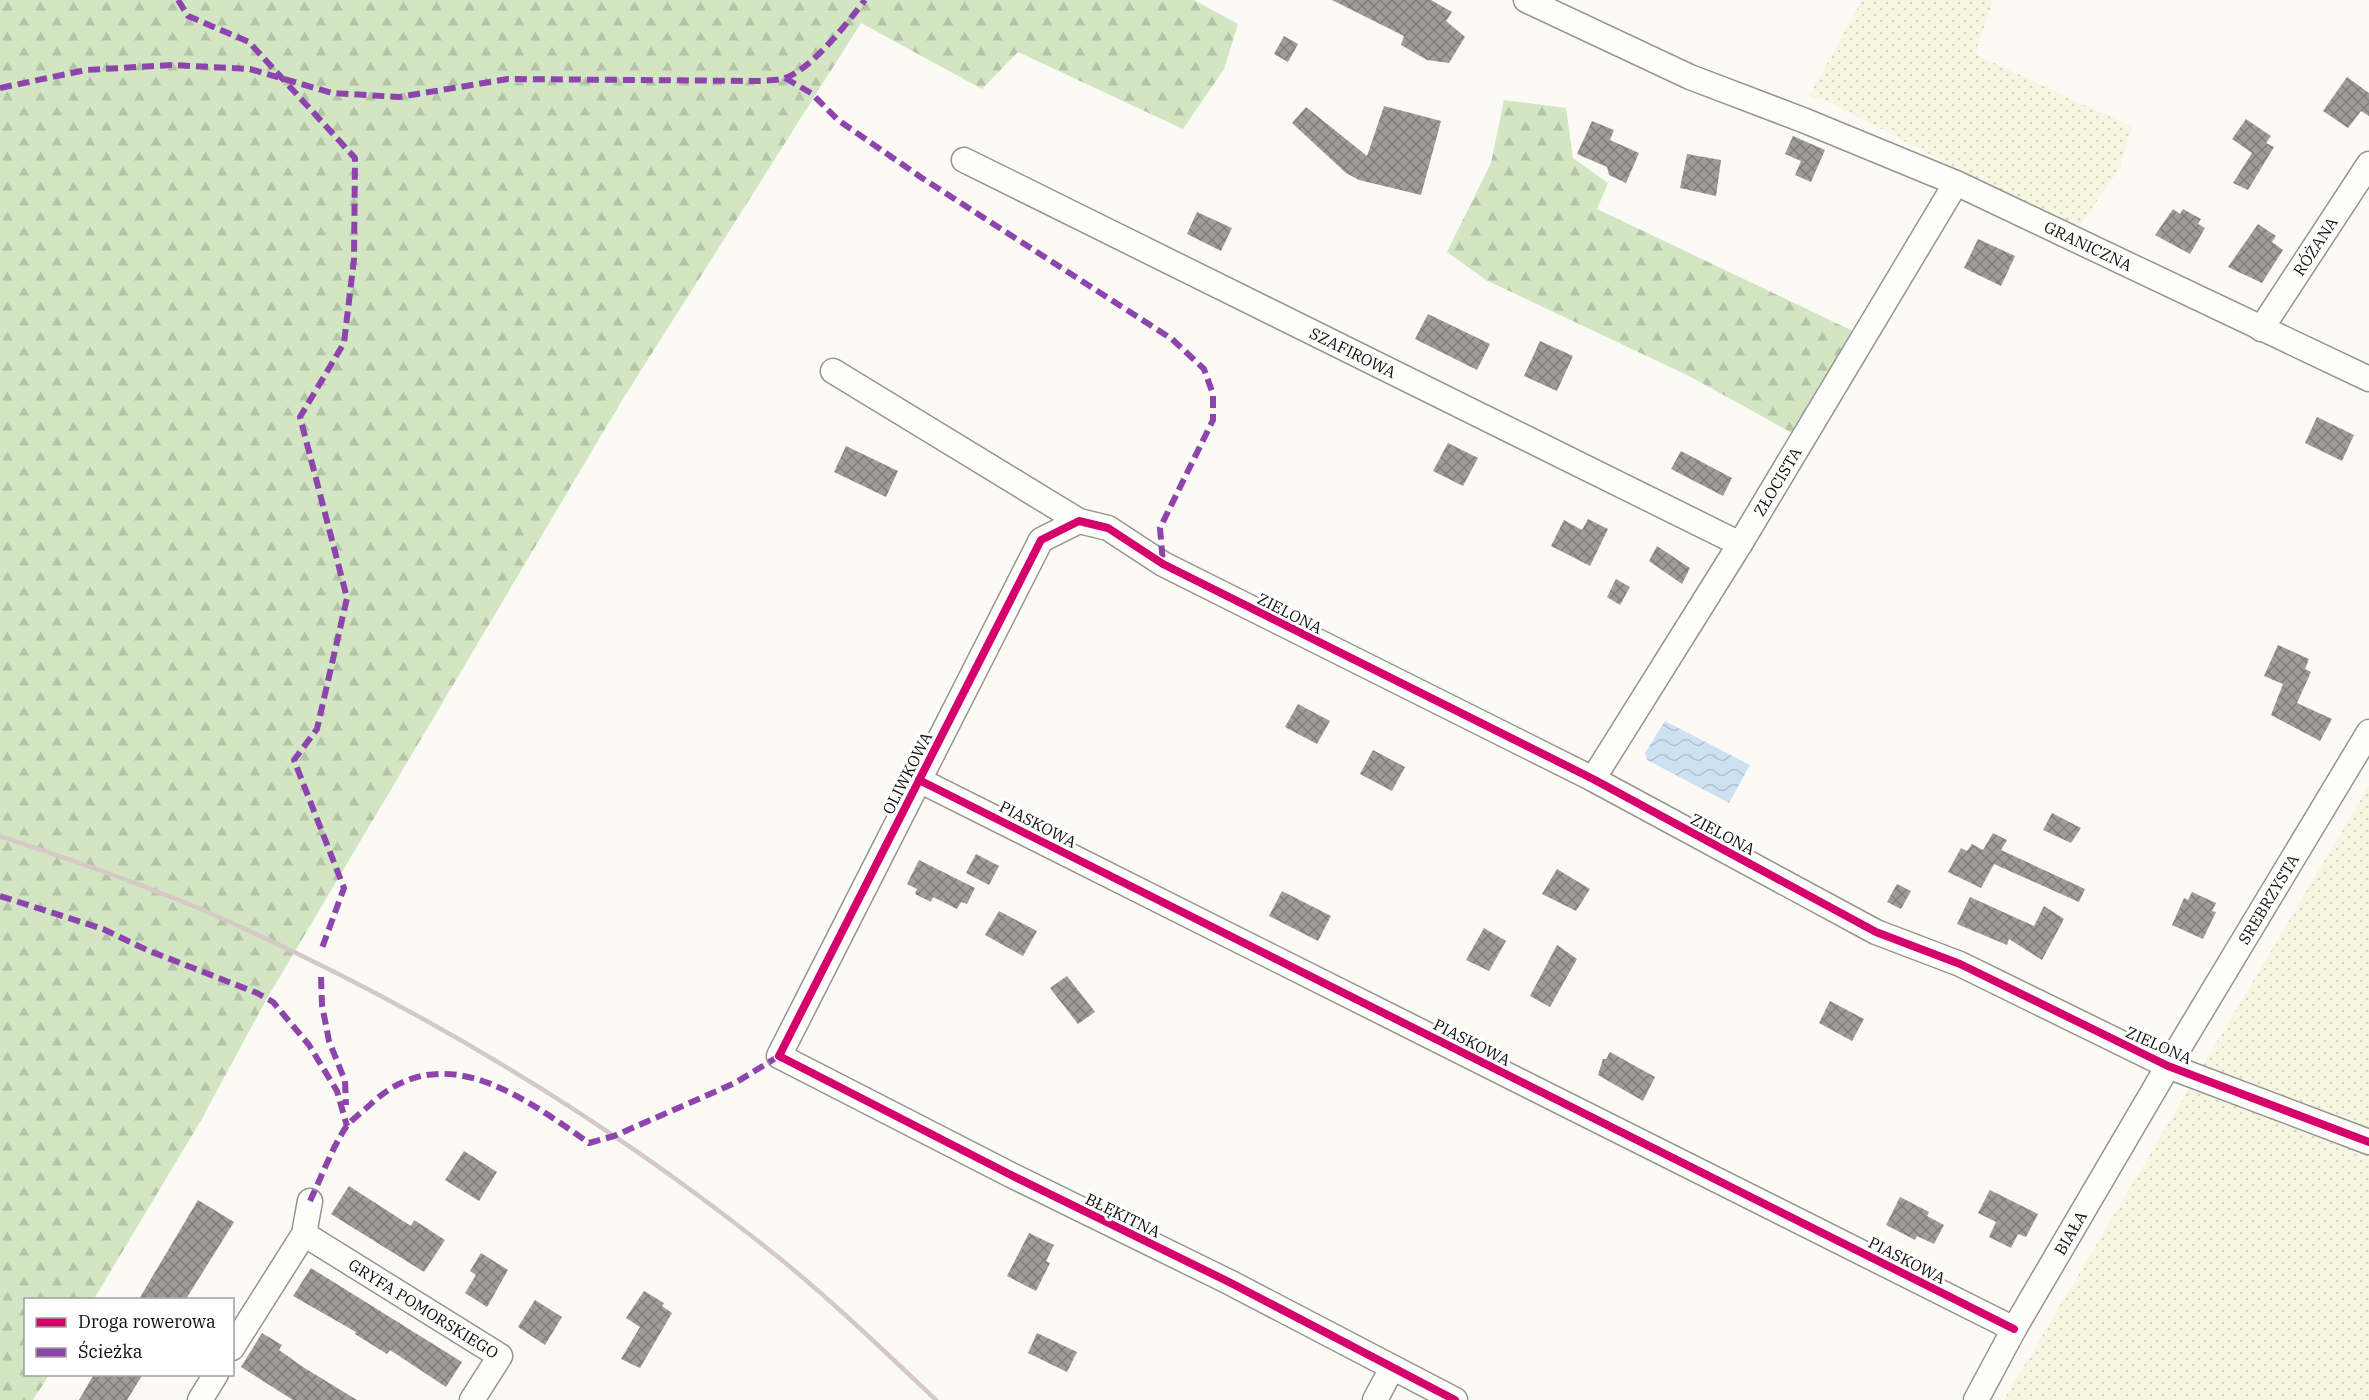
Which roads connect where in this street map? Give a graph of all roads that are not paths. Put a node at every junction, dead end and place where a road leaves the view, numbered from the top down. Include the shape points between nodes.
1 (1526, 0) edge
2 (964, 160) dead end
3 (2369, 164) edge
4 (1956, 183) junction
5 (2261, 329) junction
6 (833, 371) dead end
7 (2369, 379) edge
8 (1079, 521) junction
9 (1740, 544) junction
10 (2369, 732) edge
11 (1593, 779) junction
12 (919, 780) junction
13 (779, 1056) joint
14 (2168, 1066) junction
15 (2369, 1142) edge
16 (310, 1201) dead end
17 (304, 1234) junction
18 (2013, 1329) junction
19 (234, 1345) edge
20 (1392, 1368) junction
21 (472, 1400) edge
22 (1375, 1400) edge
23 (1455, 1400) edge
24 (1976, 1400) edge

1 - 4 street, GRANICZNA via 1690,77
2 - 9 street, SZAFIROWA
3 - 5 street, RÓŻANA
4 - 5 street, GRANICZNA
4 - 9 street, ZŁOCISTA
5 - 7 street, GRANICZNA
6 - 8 street, ZIELONA
8 - 11 street, ZIELONA via 1108,528 1163,564
8 - 12 street, OLIWKOWA via 1041,540
9 - 11 street, ZŁOCISTA
10 - 14 street, SREBRZYSTA
11 - 14 street, ZIELONA via 1876,932 1960,964
12 - 13 street, OLIWKOWA
12 - 18 street, PIASKOWA
13 - 20 street, BŁĘKITNA
14 - 15 street, ZIELONA
14 - 18 street, BIAŁA
16 - 17 street
17 - 19 street
17 - 21 street, GRYFA POMORSKIEGO via 500,1356
18 - 24 street, BIAŁA
20 - 22 street
20 - 23 street, BŁĘKITNA

